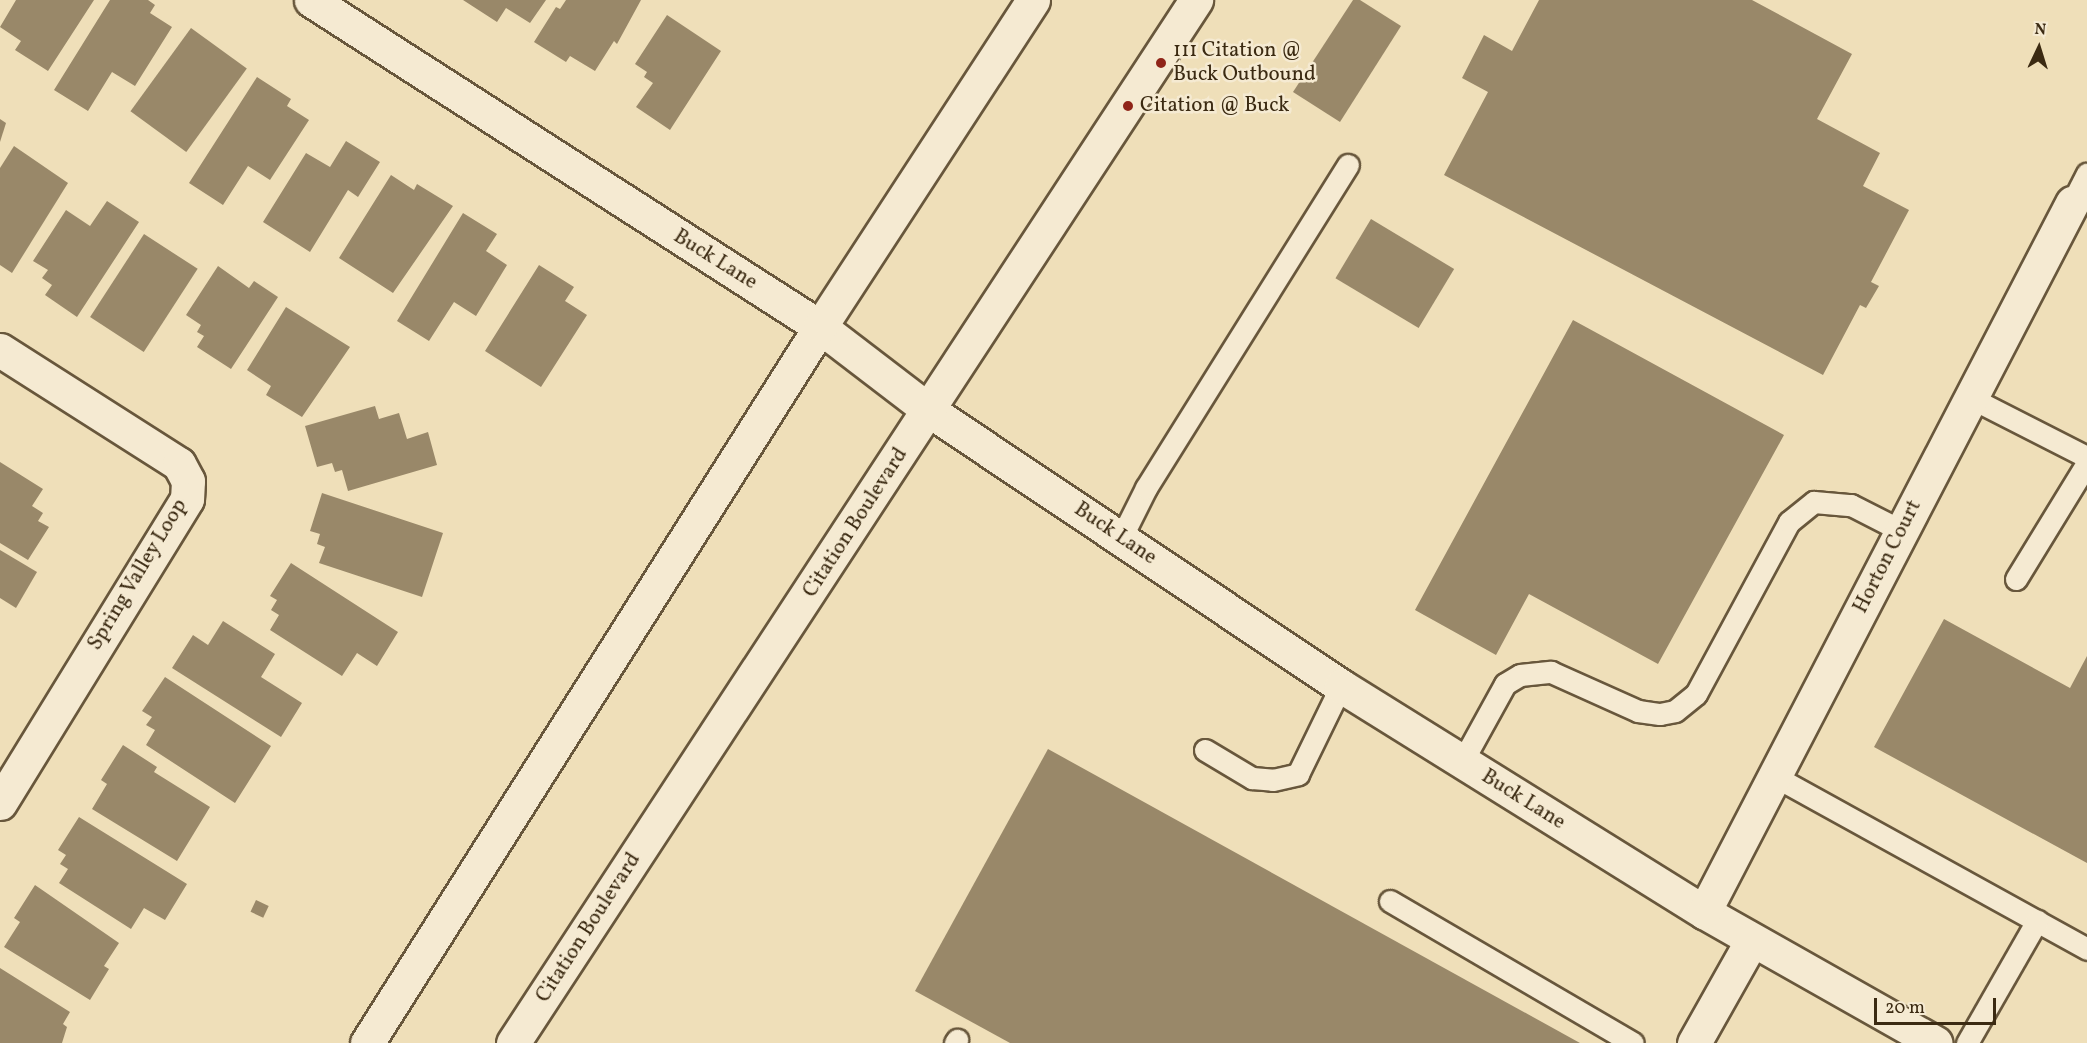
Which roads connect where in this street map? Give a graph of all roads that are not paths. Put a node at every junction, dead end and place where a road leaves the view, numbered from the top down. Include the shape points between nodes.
1 (311, 0) edge
2 (1033, 0) edge
3 (1196, 0) edge
4 (1348, 165) dead end
5 (2087, 174) edge
6 (2080, 201) edge
7 (820, 327) junction
8 (0, 350) edge
9 (1971, 398) junction
10 (930, 411) junction
11 (2087, 456) edge
12 (2087, 463) edge
13 (1902, 531) junction
14 (1121, 538) junction
15 (2016, 579) dead end
16 (1341, 686) junction
17 (1205, 750) dead end
18 (1462, 762) junction
19 (1774, 776) junction
20 (0, 803) edge
21 (1390, 901) dead end
22 (1704, 912) junction
23 (2037, 921) junction
24 (1752, 940) junction
25 (2087, 949) edge
26 (367, 1043) edge
27 (513, 1043) edge
28 (1633, 1043) edge
29 (1694, 1043) edge
30 (1936, 1043) edge
31 (1967, 1043) edge

1 - 7 street, Buck Lane
2 - 7 street
3 - 10 street, Citation Boulevard
4 - 14 lane via 1146,488
5 - 6 lane
6 - 9 street, Horton Court
7 - 10 street, Buck Lane
7 - 26 street
8 - 20 street, Spring Valley Loop via 179,464 188,481 187,499
9 - 11 lane
9 - 13 street, Horton Court
10 - 14 street, Buck Lane
10 - 27 street, Citation Boulevard
12 - 15 lane
13 - 18 lane via 1851,505 1814,502 1790,522 1696,694 1675,711 1638,711 1551,672 1520,675 1505,684
13 - 19 street, Horton Court
14 - 16 street, Buck Lane
16 - 17 lane via 1298,774 1273,780 1252,778
16 - 18 street, Buck Lane
18 - 22 street, Buck Lane
19 - 22 street, Horton Court
19 - 23 lane
21 - 28 lane
22 - 24 street, Buck Lane
23 - 25 lane
23 - 31 lane
24 - 29 street
24 - 30 street, Buck Lane

